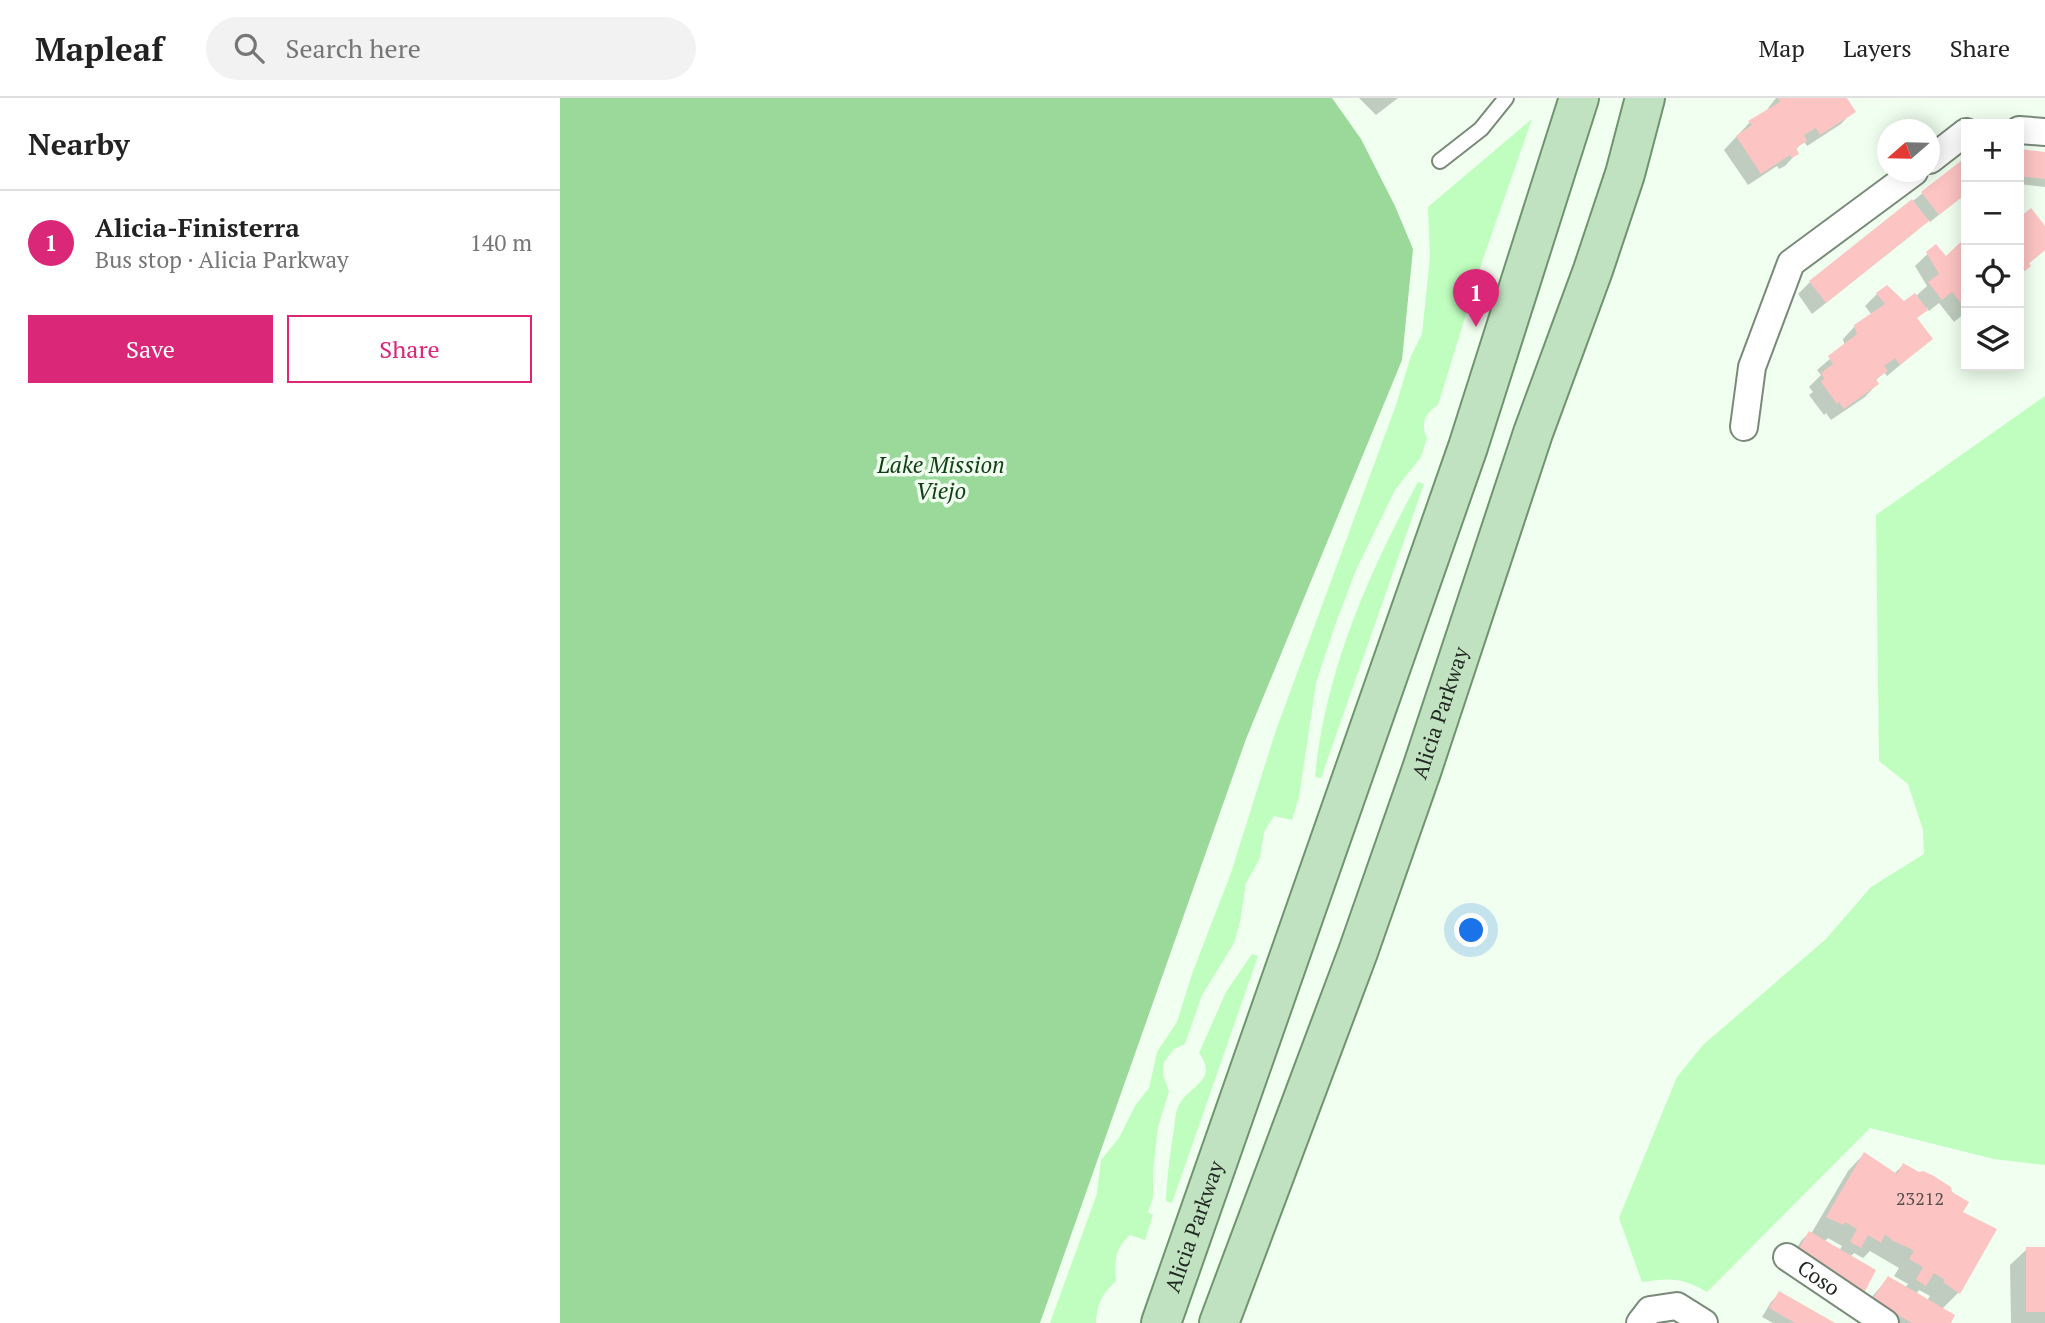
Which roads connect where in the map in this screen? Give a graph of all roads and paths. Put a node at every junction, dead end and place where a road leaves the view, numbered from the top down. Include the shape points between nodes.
1 (1506, 98) edge
2 (1579, 98) edge
3 (1645, 98) edge
4 (2024, 130) edge
5 (2045, 132) edge
6 (1961, 136) edge
7 (1940, 152) edge
8 (1440, 161) dead end
9 (1900, 182) edge
10 (1744, 427) dead end
11 (1787, 1257) dead end
12 (1161, 1323) edge
13 (1219, 1323) edge
14 (1640, 1323) edge
15 (1704, 1323) edge
16 (1885, 1323) edge

1 - 8 lane via 1481,129
2 - 12 main road, Alicia Parkway via 1468,447
3 - 13 main road, Alicia Parkway via 1625,174 1413,795
4 - 5 street
6 - 7 street
9 - 10 street via 1791,263 1752,367
11 - 16 street, Coso
14 - 15 street via 1650,1310 1677,1306

